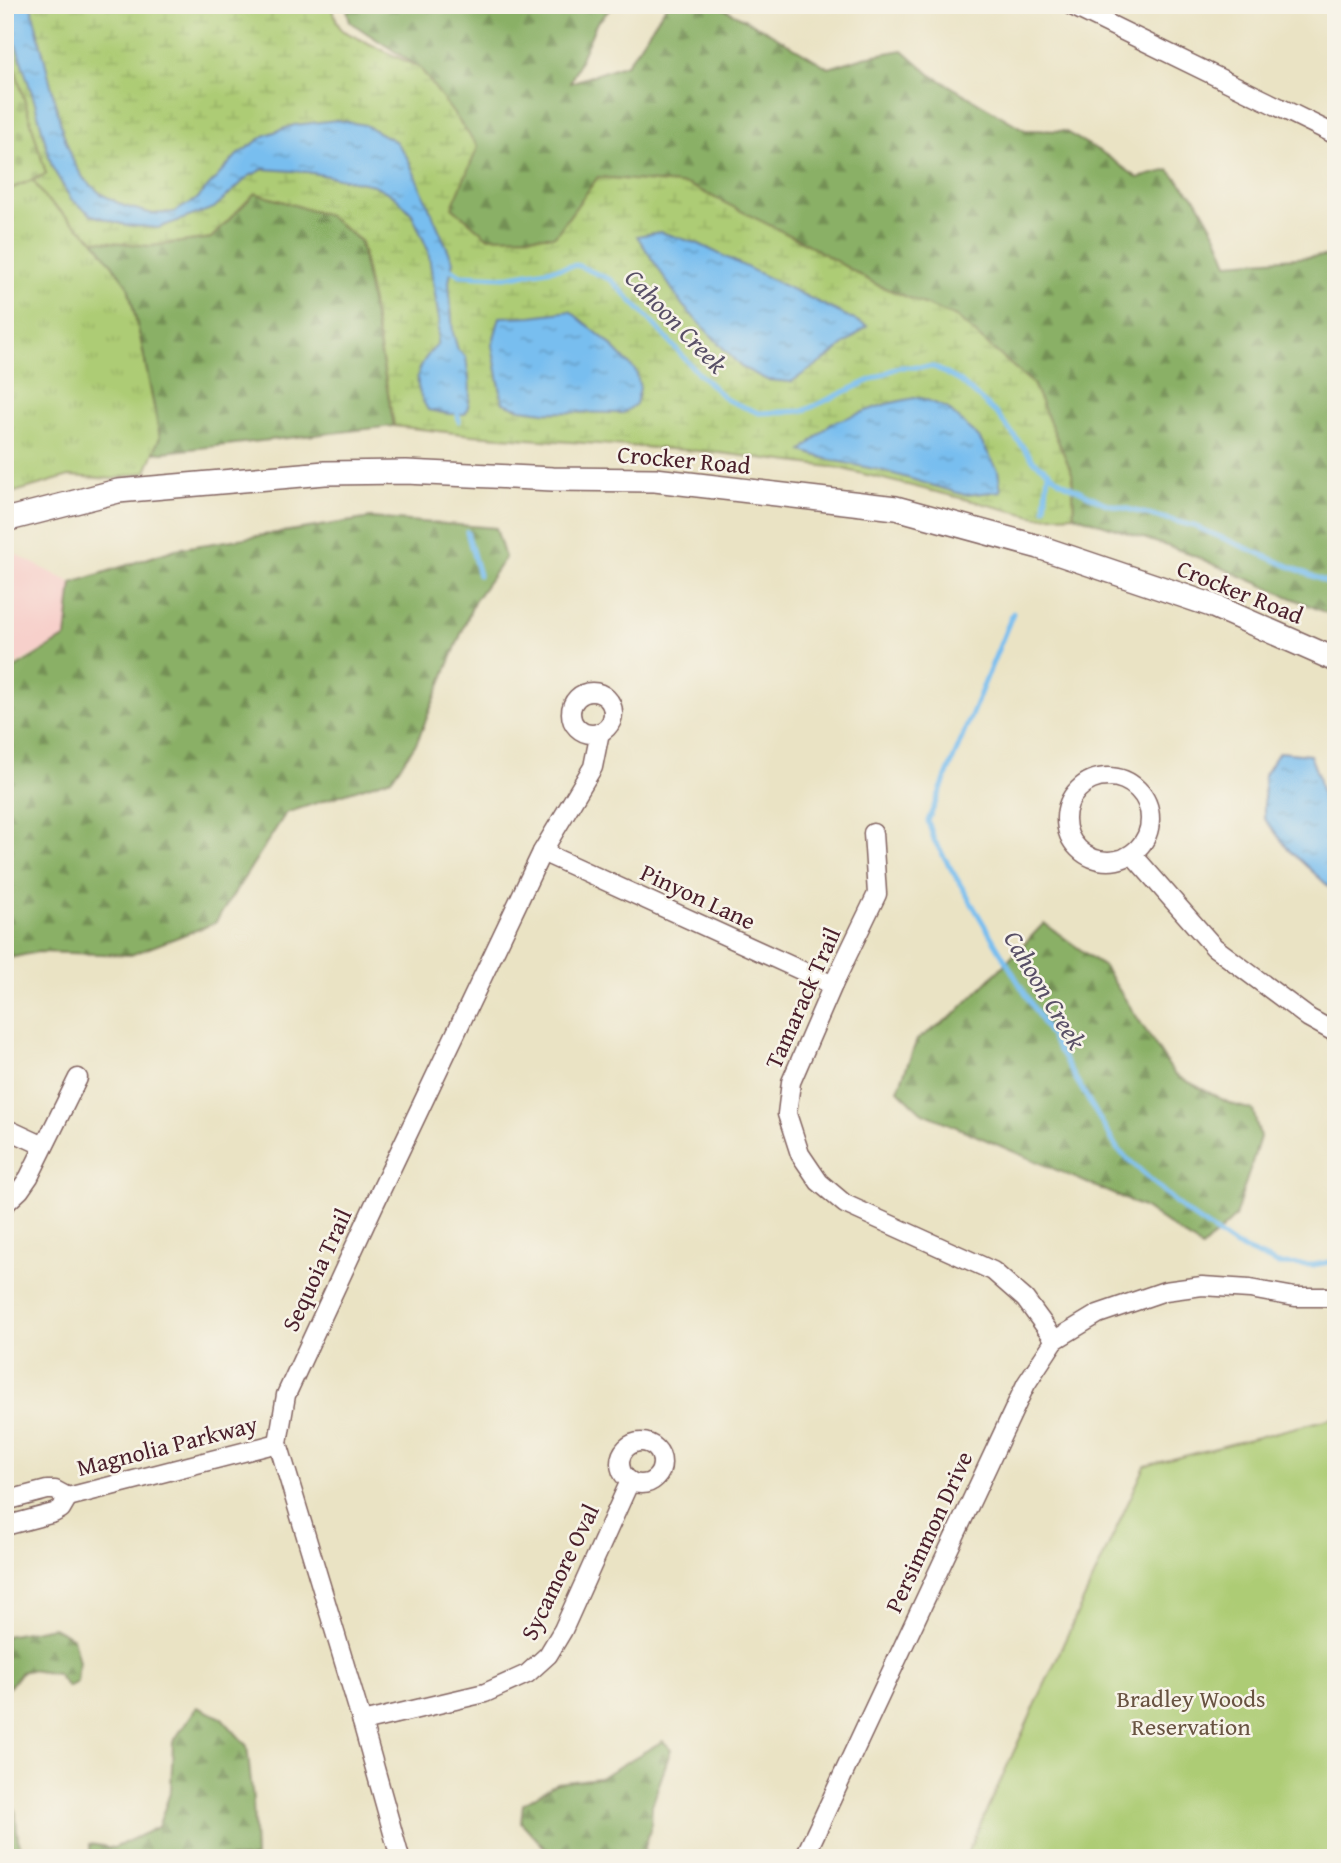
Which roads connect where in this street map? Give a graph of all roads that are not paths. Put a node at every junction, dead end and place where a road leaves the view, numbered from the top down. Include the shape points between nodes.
1 (1070, 5) edge
2 (1336, 135) edge
3 (5, 520) edge
4 (1336, 660) edge
5 (600, 732) dead end
6 (873, 833) dead end
7 (542, 852) junction
8 (1132, 853) junction
9 (833, 985) junction
10 (1336, 1033) edge
11 (78, 1078) dead end
12 (5, 1128) edge
13 (44, 1146) junction
14 (5, 1204) edge
15 (1336, 1295) edge
16 (1055, 1340) junction
17 (278, 1443) junction
18 (630, 1481) dead end
19 (68, 1497) junction
20 (5, 1501) edge
21 (5, 1526) edge
22 (362, 1722) junction
23 (400, 1858) edge
24 (804, 1858) edge

1 - 2 street
3 - 4 main road, Crocker Road via 118,492 325,473 655,480 896,508 1039,547 1198,601
5 - 7 street, Sequoia Trail via 593,767
6 - 9 street, Tamarack Trail via 877,894
7 - 9 street, Pinyon Lane
7 - 17 street, Sequoia Trail via 286,1395
8 - 8 street via 1148,832 1150,818 1142,793 1132,783 1106,776 1081,785 1066,810 1070,838 1079,850 1098,860 1119,860
8 - 10 street via 1214,947
9 - 16 street, Tamarack Trail via 791,1082 787,1114 800,1154 819,1182 845,1204 993,1271 1025,1299
11 - 13 street
12 - 13 street
13 - 14 street via 29,1177
15 - 16 street, Persimmon Drive via 1295,1297 1202,1286 1165,1291 1098,1314
16 - 24 street, Persimmon Drive via 1026,1384
17 - 19 street, Magnolia Parkway
17 - 22 street, Sequoia Trail
18 - 22 street, Sycamore Oval via 563,1630 534,1668 485,1693
19 - 20 street, Magnolia Parkway via 47,1490
19 - 21 street, Magnolia Parkway via 54,1513
22 - 23 street, Sequoia Trail

